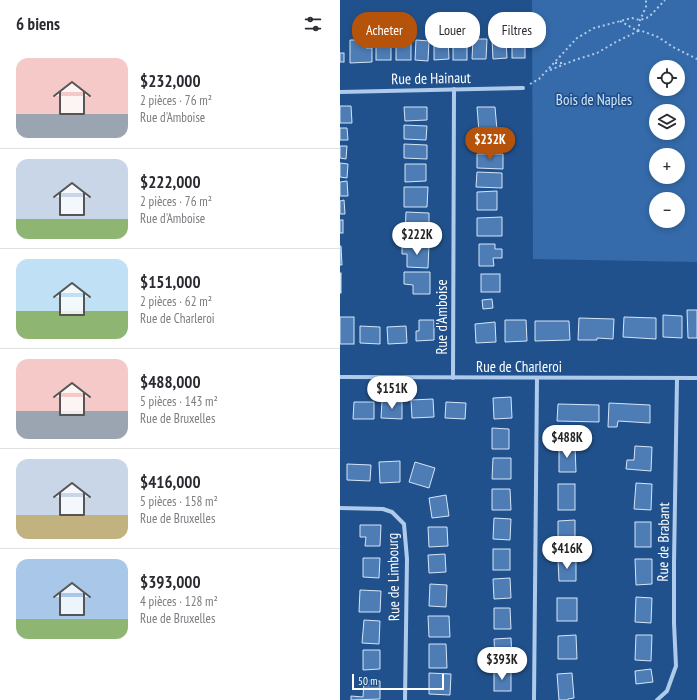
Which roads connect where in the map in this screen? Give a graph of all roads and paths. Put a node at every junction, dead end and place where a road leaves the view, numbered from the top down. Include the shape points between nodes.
1 (646, 0) edge
2 (665, 0) edge
3 (640, 20) junction
4 (620, 21) junction
5 (638, 31) junction
6 (697, 59) edge
7 (555, 63) junction
8 (568, 63) junction
9 (548, 70) junction
10 (523, 88) joint
11 (454, 89) junction
12 (340, 92) edge
13 (340, 377) edge
14 (453, 378) junction
15 (537, 378) junction
16 (677, 378) junction
17 (697, 378) edge
18 (340, 508) edge
19 (405, 700) edge
20 (534, 700) edge
21 (657, 700) edge

1 - 3 path via 646,7
2 - 3 path via 648,17
3 - 4 path via 632,18
3 - 5 path
4 - 5 path
4 - 7 path via 594,28 576,38
5 - 6 path via 658,37
5 - 8 path via 596,53
7 - 8 path
7 - 9 path
8 - 9 path
9 - 10 path via 539,79
10 - 11 street, Rue de Hainaut
11 - 12 street, Rue de Hainaut
11 - 14 street, Rue d'Amboise
13 - 14 street, Rue de Charleroi
14 - 15 street, Rue de Charleroi
15 - 16 street, Rue de Charleroi
15 - 20 street
16 - 17 street, Rue de Charleroi
16 - 21 street, Rue de Brabant via 674,563 676,666 667,691
18 - 19 street, Rue de Limbourg via 383,509 392,512 404,524 407,559

